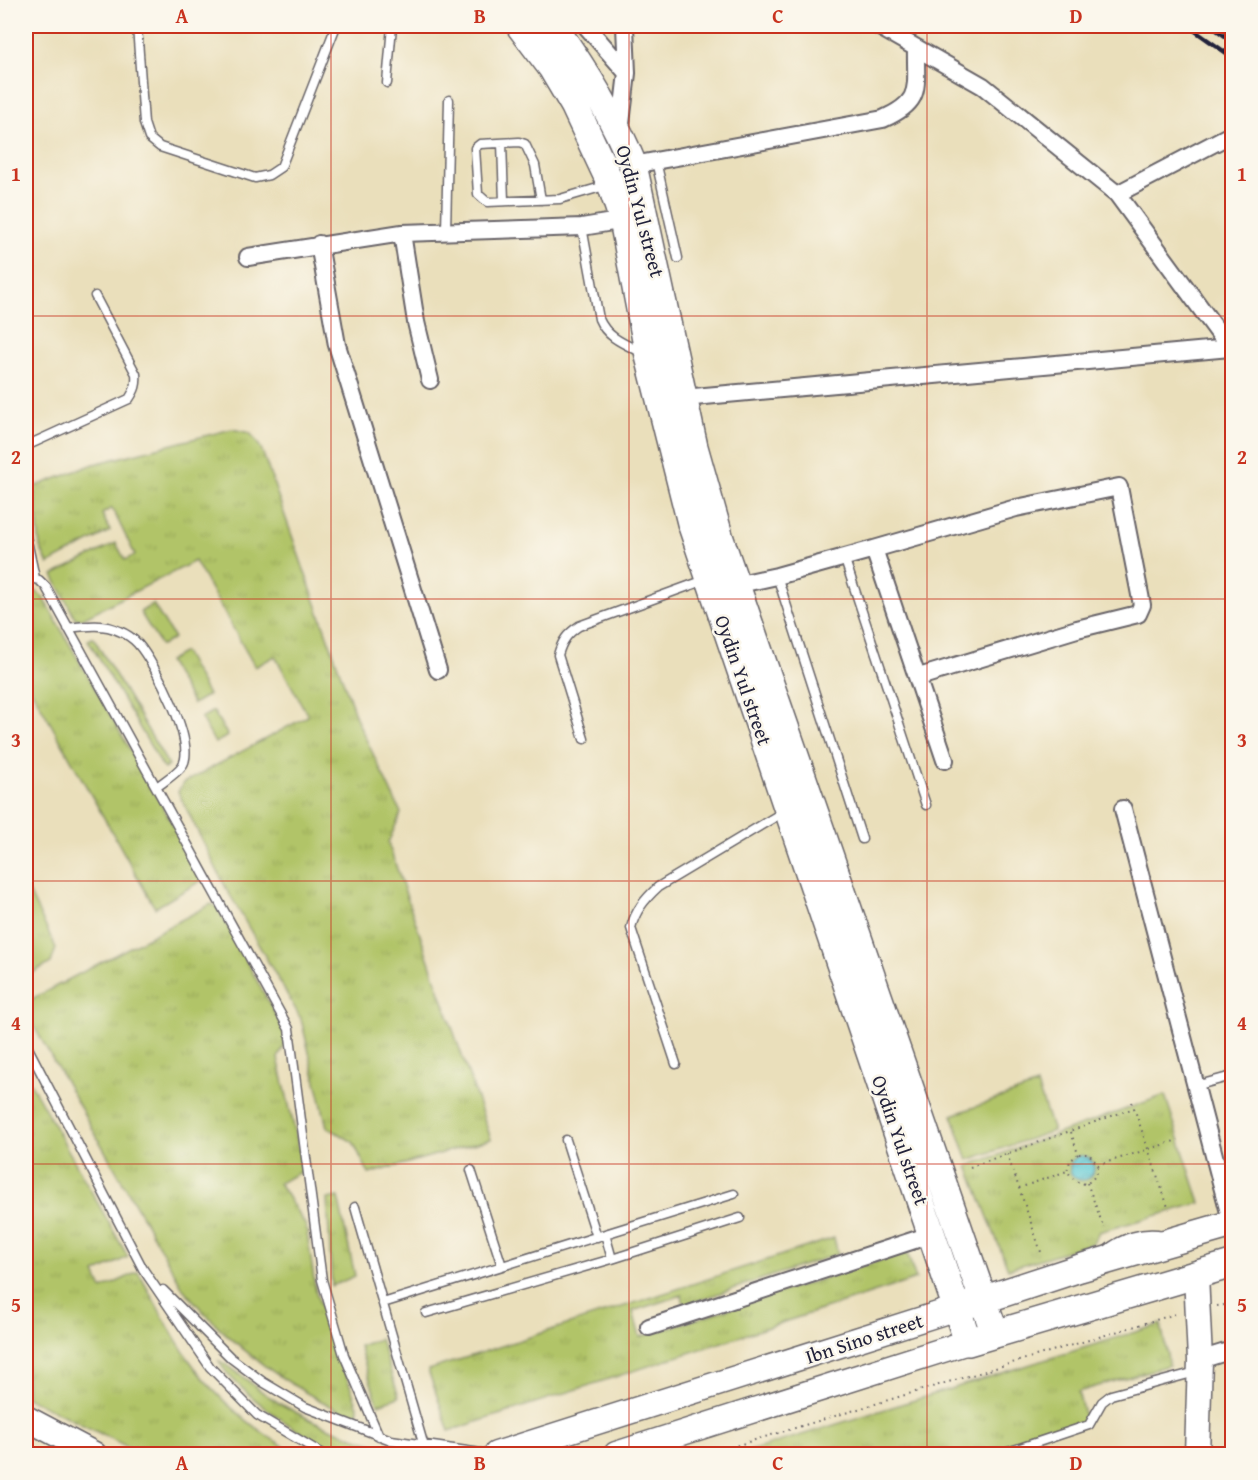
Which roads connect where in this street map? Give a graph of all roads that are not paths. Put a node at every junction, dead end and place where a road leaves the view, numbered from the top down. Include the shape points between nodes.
1 (137, 26) edge
2 (336, 26) edge
3 (392, 26) edge
4 (520, 26) edge
5 (554, 26) edge
6 (586, 26) edge
7 (626, 26) edge
8 (878, 26) edge
9 (916, 48) junction
10 (627, 74) junction
11 (387, 83) dead end
12 (449, 100) dead end
13 (620, 132) junction
14 (1233, 134) edge
15 (502, 143) junction
16 (645, 163) junction
17 (611, 184) junction
18 (1117, 194) junction
19 (541, 200) junction
20 (504, 201) junction
21 (582, 227) junction
22 (648, 227) junction
23 (446, 231) junction
24 (402, 233) junction
25 (319, 244) junction
26 (248, 257) dead end
27 (678, 258) dead end
28 (95, 296) dead end
29 (1231, 349) edge
30 (649, 356) junction
31 (430, 380) dead end
32 (683, 398) junction
33 (26, 446) edge
34 (26, 536) edge
35 (874, 549) junction
36 (844, 557) junction
37 (777, 576) junction
38 (30, 578) edge
39 (709, 579) junction
40 (735, 585) junction
41 (68, 628) junction
42 (438, 670) dead end
43 (919, 677) junction
44 (584, 739) dead end
45 (945, 760) dead end
46 (157, 787) junction
47 (926, 806) dead end
48 (788, 808) junction
49 (1122, 809) dead end
50 (862, 839) dead end
51 (26, 1044) edge
52 (676, 1064) dead end
53 (1233, 1076) edge
54 (1195, 1086) junction
55 (566, 1140) dead end
56 (1225, 1167) edge
57 (471, 1170) dead end
58 (734, 1194) dead end
59 (355, 1207) dead end
60 (740, 1218) dead end
61 (1233, 1224) edge
62 (933, 1234) junction
63 (601, 1235) junction
64 (612, 1259) junction
65 (1233, 1263) edge
66 (502, 1266) junction
67 (143, 1269) junction
68 (1196, 1275) junction
69 (985, 1299) junction
70 (383, 1303) junction
71 (957, 1308) junction
72 (426, 1313) dead end
73 (649, 1328) dead end
74 (995, 1334) junction
75 (968, 1342) junction
76 (1233, 1350) edge
77 (1200, 1365) junction
78 (26, 1418) edge
79 (379, 1436) junction
80 (423, 1443) junction
81 (94, 1455) edge
82 (323, 1455) edge
83 (488, 1455) edge
84 (496, 1455) edge
85 (616, 1455) edge
86 (1002, 1455) edge
87 (1197, 1455) edge

1 - 2 lane via 144,123 149,138 160,147 255,178 281,167
3 - 11 lane
4 - 17 main road, Oydin Yul street via 574,105
5 - 13 main road, Oydin Yul street
6 - 10 street
7 - 10 street
8 - 9 street
9 - 16 street via 915,94 904,110 884,119
9 - 18 street via 983,86
10 - 13 street
12 - 23 lane
13 - 16 main road, Oydin Yul street
14 - 18 street
15 - 19 lane via 519,142 531,152
15 - 20 lane
15 - 20 lane via 480,144 475,148 476,185 483,200
16 - 22 main road, Oydin Yul street
17 - 19 lane via 560,199
17 - 22 main road, Oydin Yul street
18 - 29 street
19 - 20 lane
21 - 22 street
21 - 23 street
21 - 30 lane via 603,329
22 - 27 lane
22 - 30 main road, Oydin Yul street
22 - 32 main road, Oydin Yul street
23 - 24 street
24 - 25 street
24 - 31 street
25 - 26 street
25 - 42 street via 337,345
28 - 33 lane via 136,374 134,392 129,399
29 - 32 street
30 - 39 main road, Oydin Yul street via 675,467
32 - 40 main road, Oydin Yul street
34 - 38 lane
35 - 36 street
35 - 43 street
35 - 43 street via 1016,508 1119,487 1142,605 1138,614
36 - 37 street
36 - 47 lane
37 - 40 street
37 - 50 lane
38 - 41 lane via 46,587
39 - 44 lane via 569,632 558,655
39 - 48 main road, Oydin Yul street
40 - 69 main road, Oydin Yul street
41 - 46 lane
41 - 46 lane via 96,625 118,630 137,643 166,691 187,754 182,766
43 - 45 street
46 - 79 lane via 289,1029 322,1280 344,1355
48 - 52 lane via 658,887 644,900 634,918 632,928
48 - 62 main road, Oydin Yul street
49 - 54 street
51 - 67 lane
53 - 54 lane
54 - 56 street
55 - 63 lane
56 - 61 street
57 - 66 lane
58 - 63 lane
59 - 70 lane
60 - 64 lane
61 - 69 main road, Ibn Sino street
62 - 71 main road, Oydin Yul street
62 - 73 street
63 - 64 lane
63 - 66 lane
64 - 72 lane
65 - 68 main road, Ibn Sino street
66 - 70 lane
67 - 79 lane via 201,1331 263,1382 305,1407
67 - 82 lane via 230,1391 256,1415
68 - 74 main road, Ibn Sino street
68 - 77 main road
69 - 71 main road, Ibn Sino street
69 - 74 main road, Oydin Yul street
70 - 80 lane
71 - 75 main road, Oydin Yul street
71 - 84 main road, Ibn Sino street
74 - 75 main road, Ibn Sino street
75 - 85 main road, Ibn Sino street
76 - 77 street
77 - 86 lane via 1111,1395 1101,1402 1089,1425
77 - 87 main road
78 - 81 main road
79 - 80 lane
80 - 83 lane

